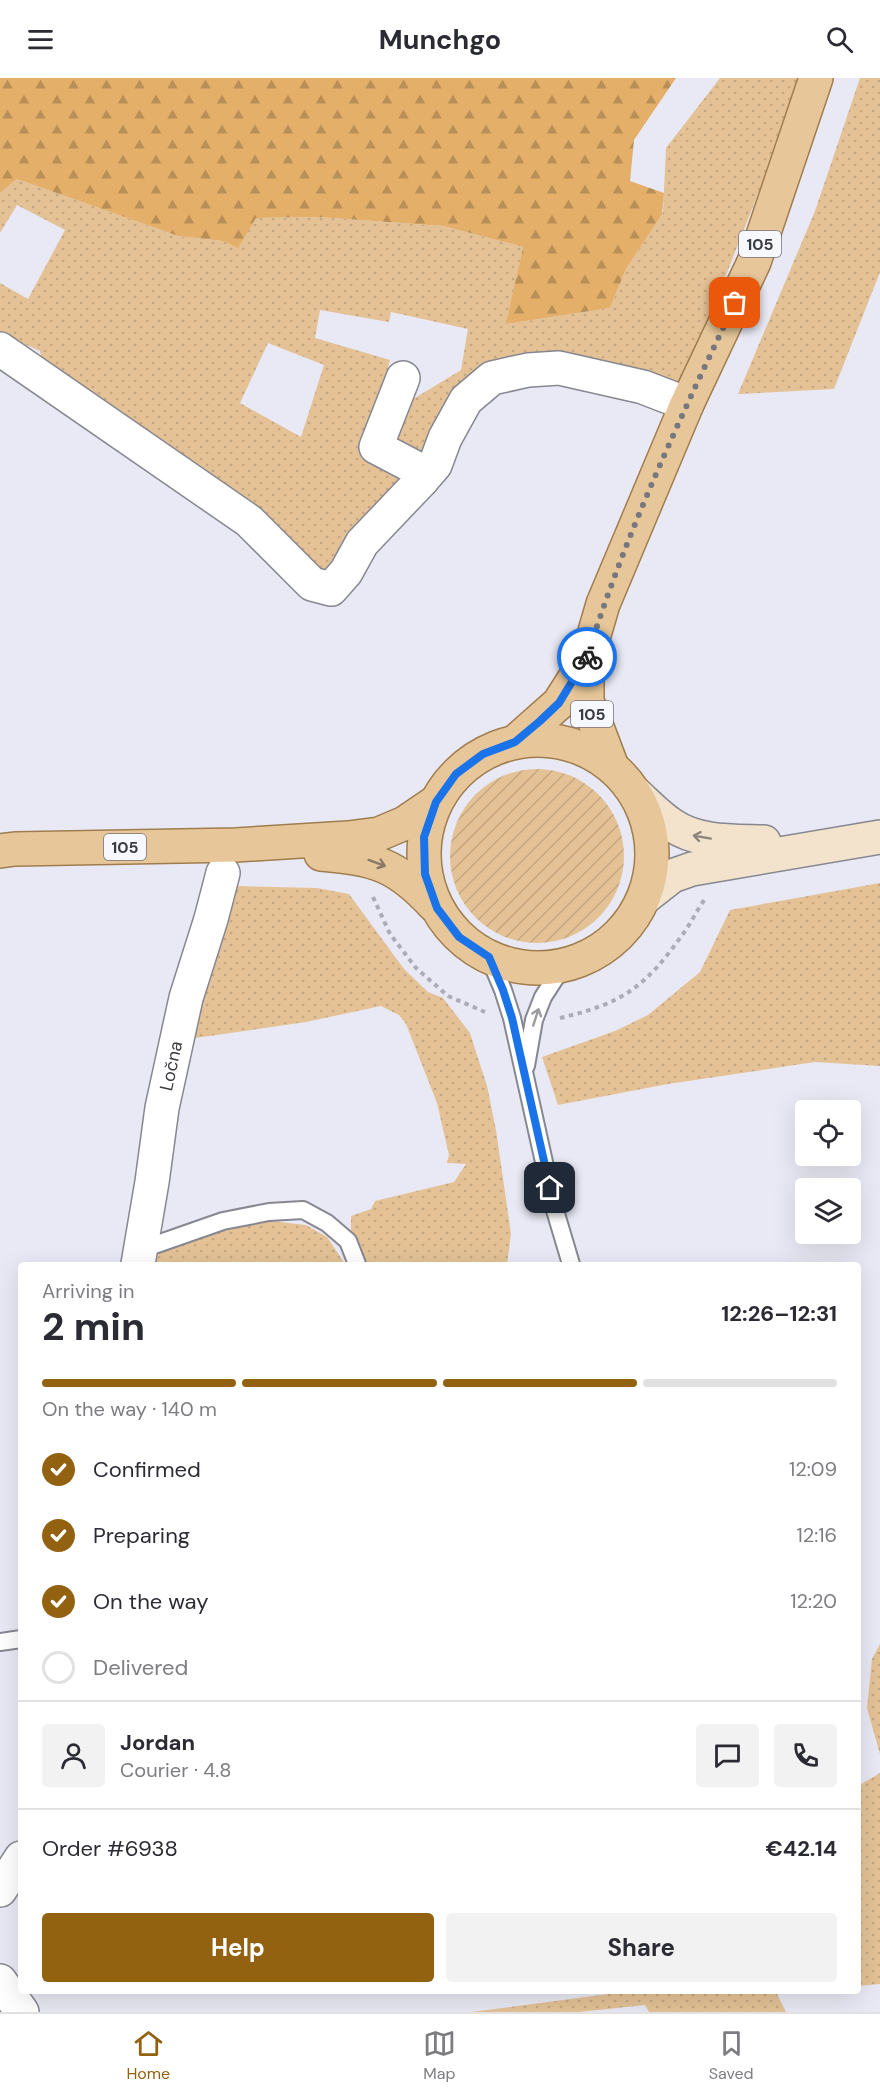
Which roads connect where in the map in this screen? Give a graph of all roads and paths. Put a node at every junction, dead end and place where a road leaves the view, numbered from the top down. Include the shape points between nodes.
1 (816, 78) edge
2 (0, 349) edge
3 (403, 378) dead end
4 (687, 404) junction
5 (422, 480) junction
6 (587, 659) junction
7 (515, 742) junction
8 (612, 767) junction
9 (636, 794) junction
10 (436, 802) junction
11 (880, 837) edge
12 (844, 843) junction
13 (0, 851) edge
14 (229, 859) junction
15 (713, 894) dead end
16 (372, 896) dead end
17 (644, 898) junction
18 (437, 908) junction
19 (489, 957) junction
20 (563, 966) junction
21 (494, 1016) dead end
22 (549, 1021) dead end
23 (525, 1073) junction
24 (139, 1257) edge
25 (356, 1262) edge
26 (570, 1262) edge
27 (18, 1639) edge
28 (0, 1642) edge
29 (18, 1863) edge
30 (0, 1890) edge
31 (0, 1981) edge
32 (0, 2009) edge
33 (22, 2012) edge

1 - 4 main road, 105 via 754,262
2 - 5 street via 249,521 312,584 331,589 362,543
3 - 5 street via 376,447 414,466
4 - 5 street via 643,387 559,368 492,378 466,400 435,465
4 - 6 main road, 105 via 603,604
6 - 7 main road, 105 via 559,703
6 - 8 main road, 105 via 587,701
7 - 8 main road, 105 via 550,740 583,749
7 - 10 main road, 105 via 483,754 456,774
8 - 9 main road, 105
12 -> 9 main road via 723,841 690,835 671,825
9 - 17 main road, 105 via 650,827 653,863
10 - 14 main road, 105 via 405,823 379,834
10 - 18 main road, 105 via 424,837 425,874
11 - 12 main road
12 - 17 main road via 692,868 672,876
13 - 14 main road, 105
14 -> 18 main road, 105 via 361,858 397,871
14 - 24 street, Ločna via 186,998 162,1108
15 - 22 path via 705,899 657,969 632,992 594,1010
16 - 21 path via 390,934 416,968 448,996
17 - 20 main road, 105 via 625,929 597,952
18 - 19 main road, 105 via 459,937
19 - 20 main road, 105 via 525,967
19 - 23 lane via 503,990
23 -> 20 lane via 534,1020
23 - 26 lane via 554,1207
24 - 25 lane via 223,1221 303,1210 348,1241
27 - 28 lane
29 - 30 street
31 - 33 street
32 - 33 street

